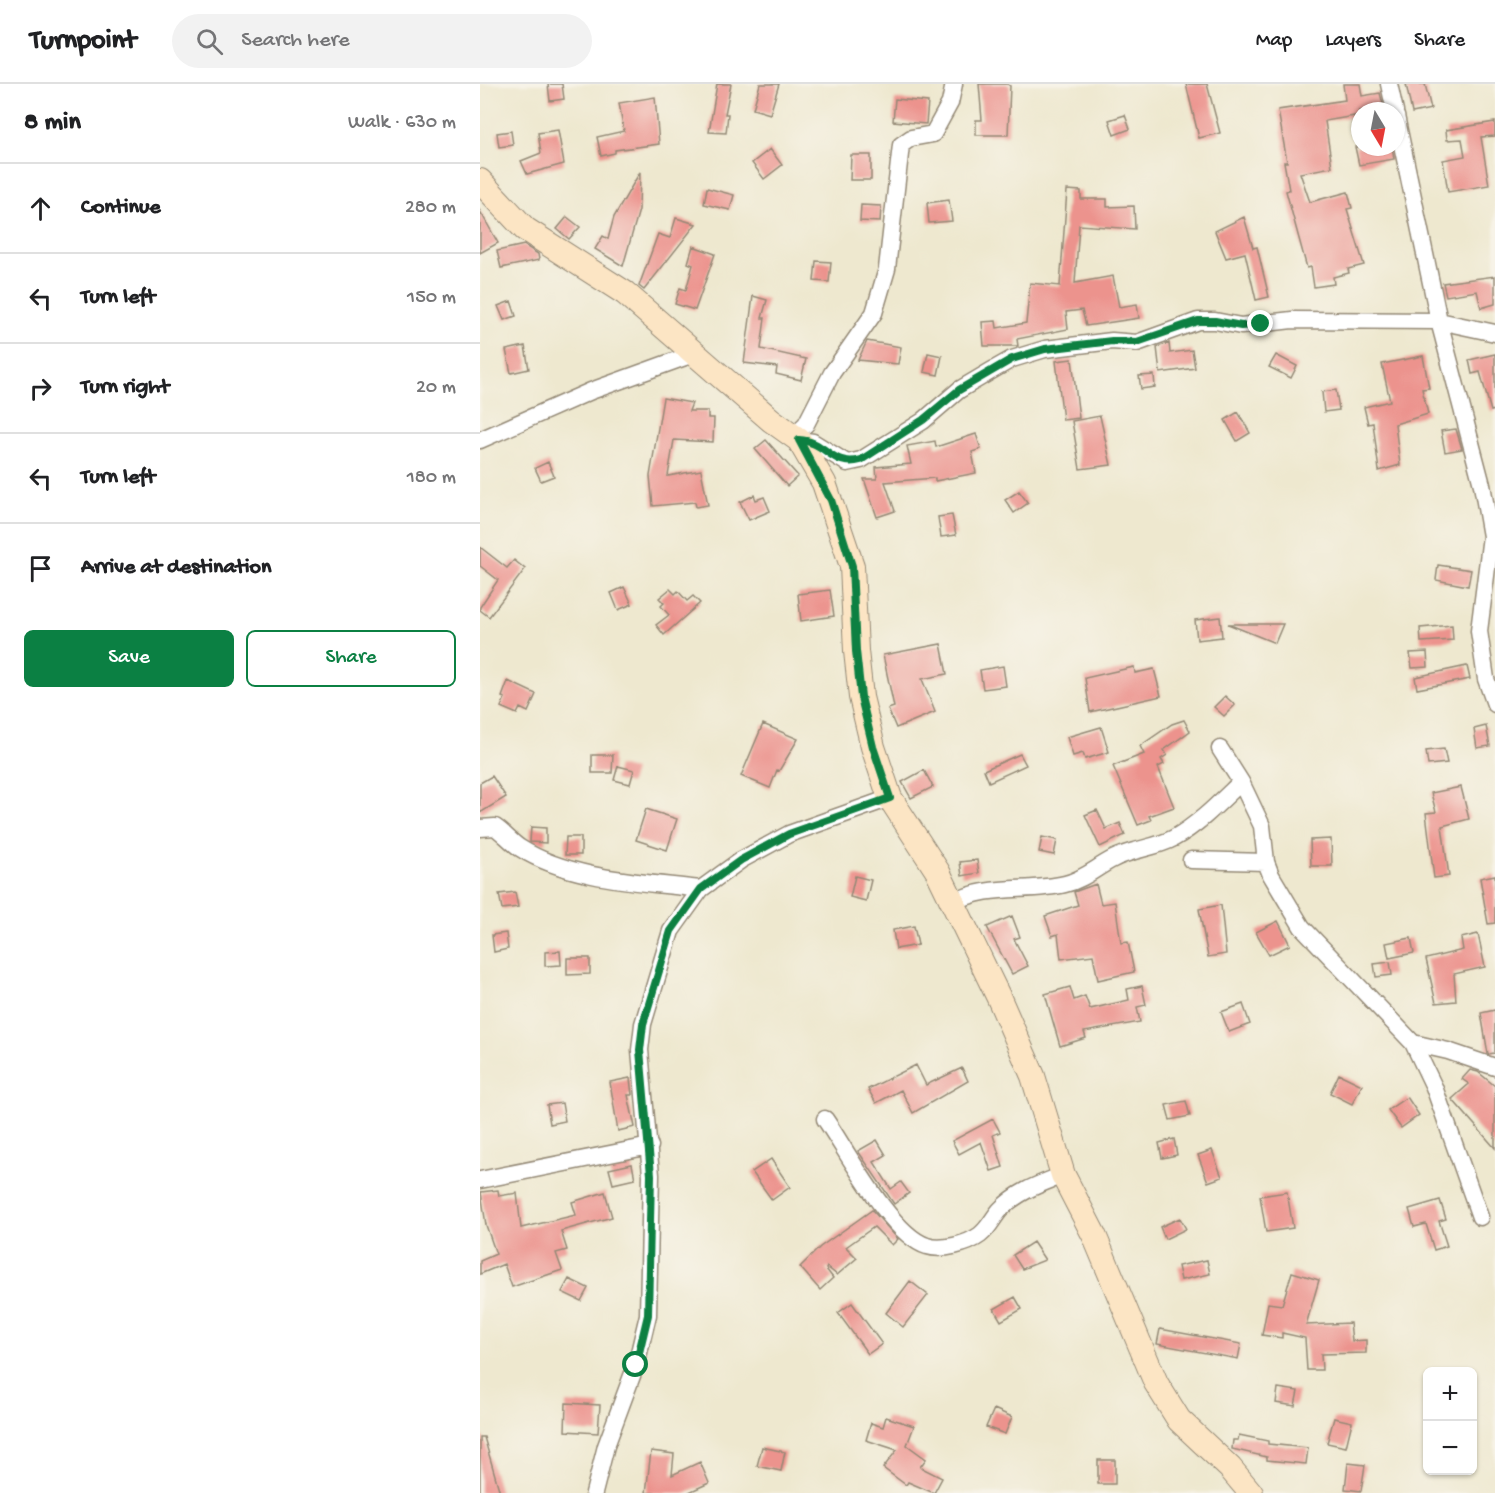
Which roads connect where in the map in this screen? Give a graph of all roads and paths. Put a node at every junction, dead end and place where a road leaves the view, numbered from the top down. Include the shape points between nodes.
1 (954, 84) edge
2 (1389, 84) edge
3 (1393, 102) edge
4 (1404, 156) edge
5 (480, 181) edge
6 (1439, 321) junction
7 (1495, 333) edge
8 (696, 353) junction
9 (796, 438) junction
10 (480, 440) edge
11 (1495, 704) edge
12 (1220, 749) dead end
13 (1240, 782) junction
14 (890, 798) junction
15 (480, 828) edge
16 (1191, 860) dead end
17 (1266, 862) junction
18 (701, 889) junction
19 (953, 903) junction
20 (1413, 1043) junction
21 (1495, 1067) edge
22 (825, 1119) dead end
23 (650, 1146) junction
24 (1063, 1175) junction
25 (480, 1180) edge
26 (1480, 1217) dead end
27 (594, 1493) edge
28 (1251, 1493) edge

1 - 9 street via 950,103 933,134 911,138 901,145 887,269 874,313 832,373
2 - 3 street
4 - 6 street
5 - 8 street via 525,228 625,292
6 - 7 street
6 - 9 street via 1292,320 1241,326 1198,321 1137,342 1045,349 1012,359 959,390 923,420 861,460 847,463 813,442
6 - 11 street via 1482,485 1491,536 1479,631 1486,679
8 - 9 street
8 - 10 street via 591,392
9 - 14 street via 831,500 852,566 861,697
12 - 13 street
13 - 17 street via 1262,826
13 - 19 street via 1195,824 1172,839 1112,859 1074,881 1031,890 970,893
14 - 18 street via 789,834 741,860
14 - 19 street via 938,872
15 - 18 street via 495,827 519,848 585,874
16 - 17 street
17 - 20 street via 1302,927
18 - 23 street via 671,931 643,1024 639,1068
19 - 24 street via 1034,1076
20 - 21 street
20 - 26 street via 1434,1087
22 - 24 street via 871,1193 897,1222 927,1246 945,1247 978,1236 1018,1195
23 - 25 street
23 - 27 street via 648,1315
24 - 28 street via 1094,1235 1156,1383 1179,1420

